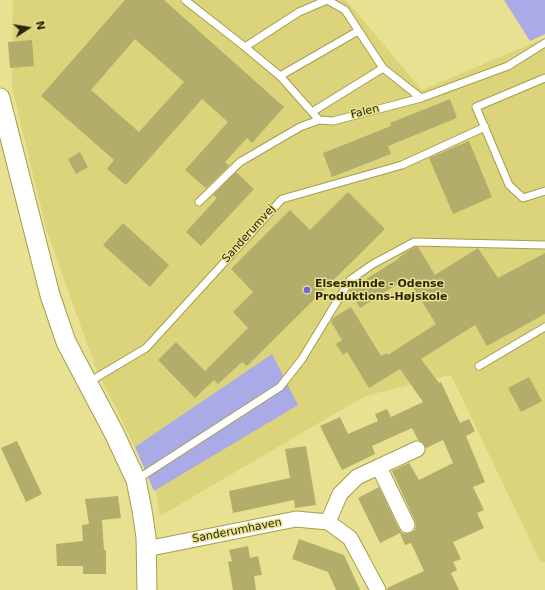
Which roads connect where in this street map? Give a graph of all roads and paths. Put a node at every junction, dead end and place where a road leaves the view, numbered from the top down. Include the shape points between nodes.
1 (185, 0) edge
2 (358, 31) junction
3 (545, 43) edge
4 (245, 47) junction
5 (383, 68) junction
6 (280, 76) junction
7 (545, 78) edge
8 (0, 98) edge
9 (421, 98) junction
10 (312, 112) junction
11 (319, 120) junction
12 (484, 126) junction
13 (545, 191) edge
14 (199, 202) dead end
15 (545, 245) edge
16 (545, 327) edge
17 (479, 366) dead end
18 (87, 383) junction
19 (417, 449) dead end
20 (379, 467) junction
21 (136, 480) junction
22 (328, 522) junction
23 (407, 525) dead end
24 (146, 549) junction
25 (147, 590) edge
26 (378, 590) edge

1 - 4 lane
2 - 4 lane via 344,10 327,0 299,12
2 - 5 lane
2 - 6 lane
3 - 9 lane, Falen via 508,66
4 - 6 lane
5 - 9 lane
5 - 10 lane
6 - 10 lane
7 - 12 lane via 476,107
8 - 18 street via 50,295 66,342
9 - 11 lane, Falen via 333,121
10 - 11 lane
11 - 14 lane, Falen via 300,127 240,162
12 - 13 lane via 509,185 523,198
12 - 18 lane, Sanderumvej via 402,166 282,198 146,348
15 - 21 lane via 414,242 373,264 350,280 302,359 280,387
16 - 17 lane
18 - 21 street
19 - 20 street
20 - 22 street via 357,477 340,494
20 - 23 street
21 - 24 street
22 - 24 street, Sanderumhaven via 296,519
22 - 26 street via 350,538
24 - 25 street

